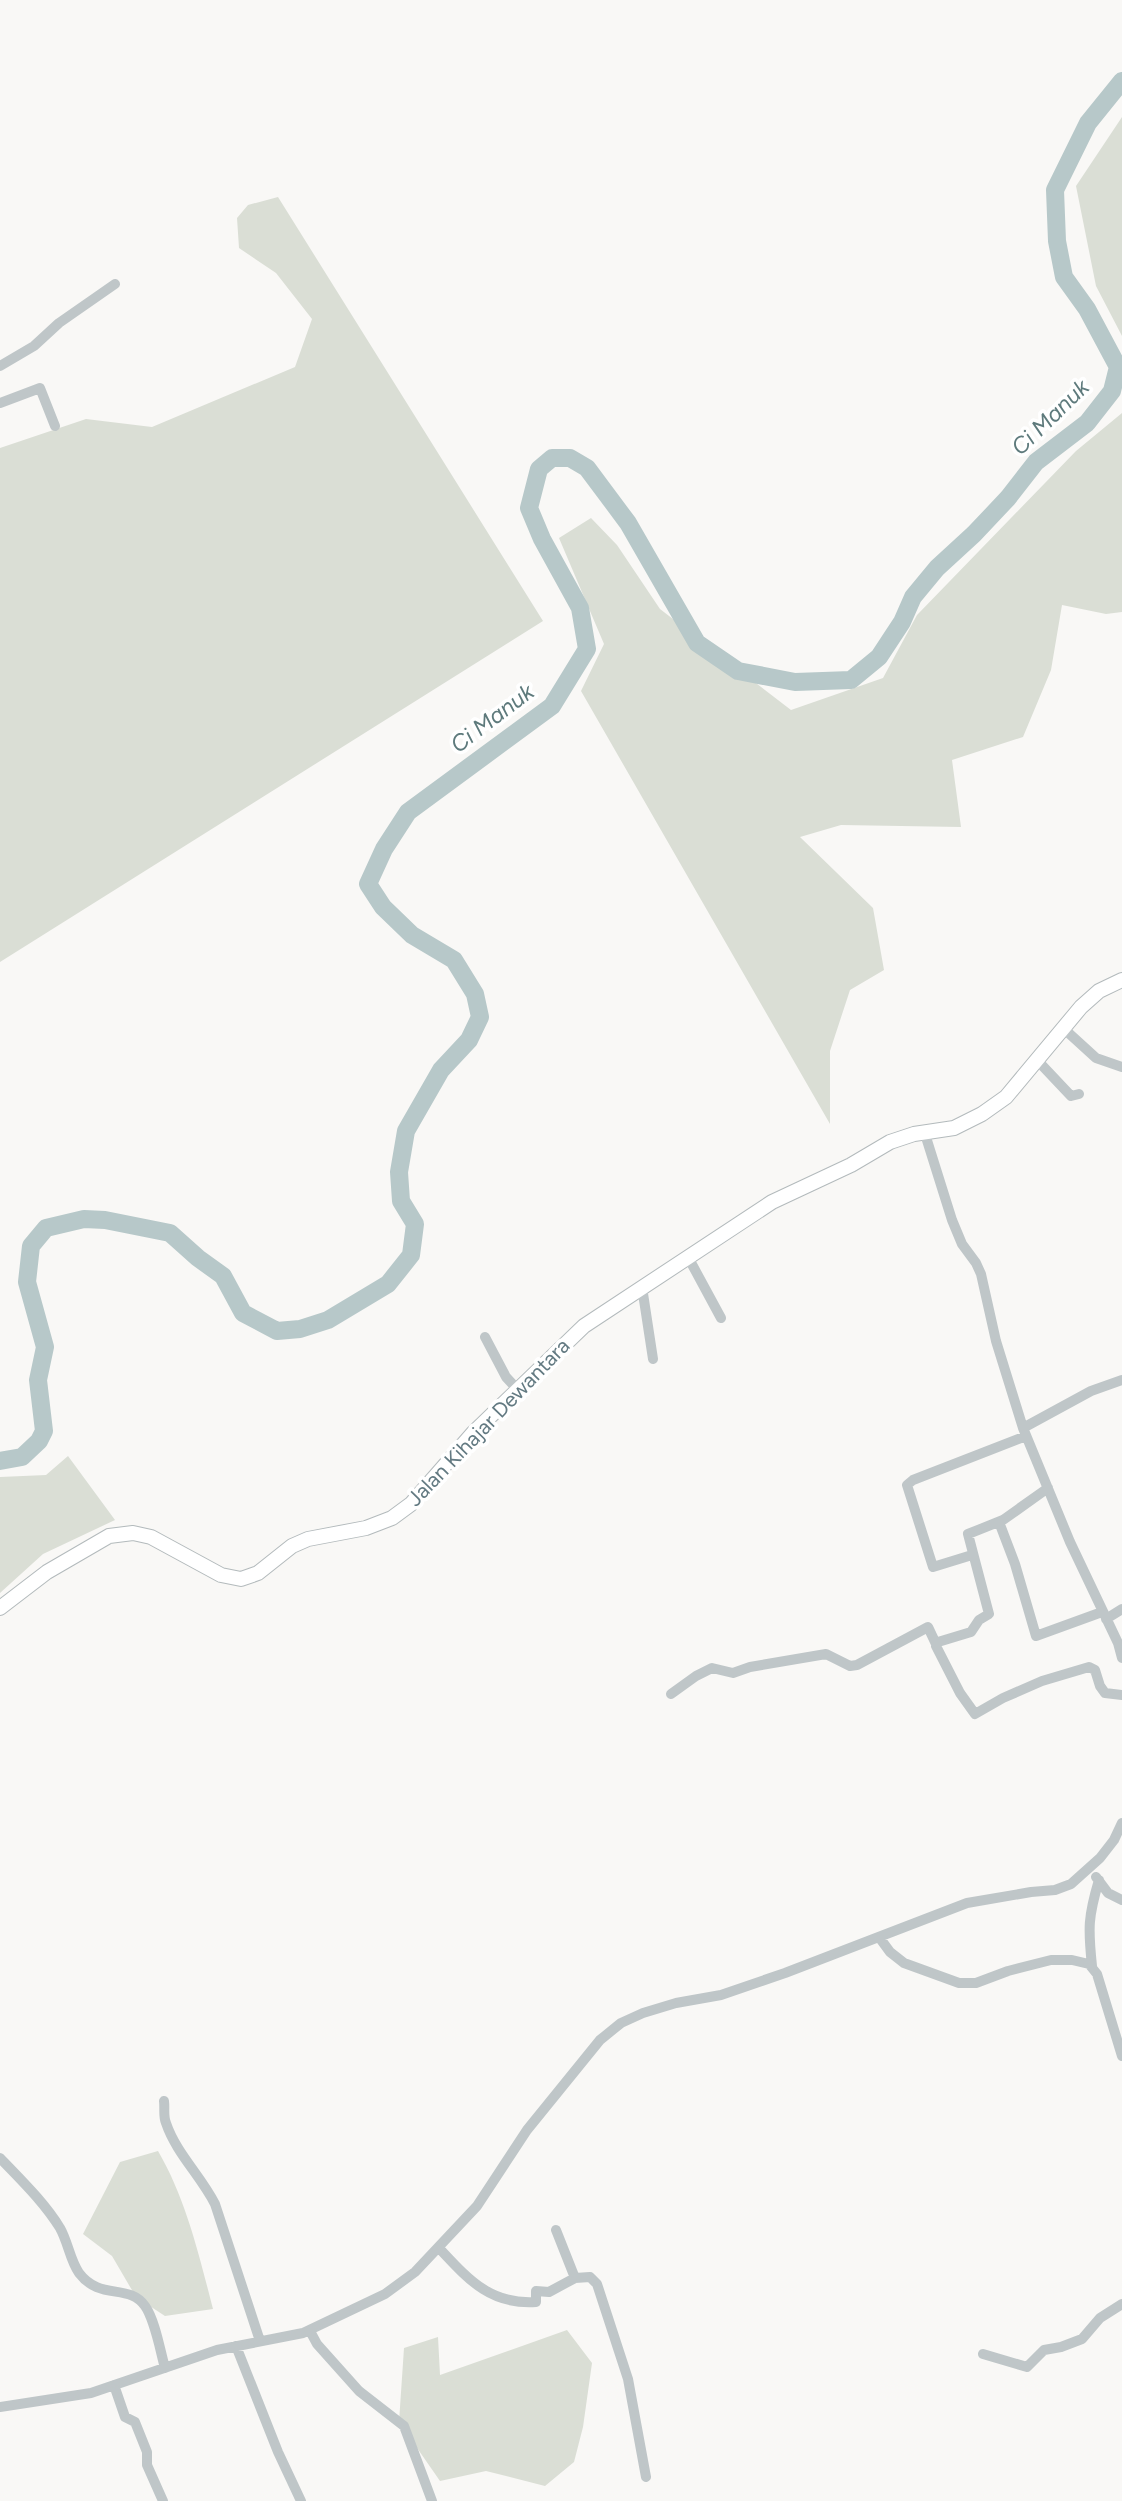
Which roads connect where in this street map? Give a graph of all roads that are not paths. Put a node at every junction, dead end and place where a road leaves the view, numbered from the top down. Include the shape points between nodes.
1 (115, 284) dead end
2 (0, 366) edge
3 (0, 403) edge
4 (55, 426) dead end
5 (1122, 980) edge
6 (1062, 1027) junction
7 (1037, 1060) junction
8 (1122, 1067) edge
9 (1079, 1094) dead end
10 (925, 1134) junction
11 (688, 1257) junction
12 (642, 1287) junction
13 (721, 1318) dead end
14 (485, 1337) dead end
15 (653, 1359) dead end
16 (1122, 1380) edge
17 (517, 1390) junction
18 (1025, 1432) junction
19 (1048, 1488) junction
20 (999, 1522) junction
21 (972, 1555) junction
22 (0, 1608) edge
23 (1122, 1609) edge
24 (1104, 1616) junction
25 (936, 1644) junction
26 (1122, 1658) edge
27 (671, 1694) dead end
28 (1122, 1695) edge
29 (1122, 1823) edge
30 (1090, 1868) junction
31 (1099, 1880) junction
32 (1122, 1900) edge
33 (879, 1937) junction
34 (1092, 1966) junction
35 (1122, 2056) edge
36 (164, 2101) dead end
37 (0, 2158) edge
38 (556, 2230) dead end
39 (439, 2248) junction
40 (575, 2278) junction
41 (1122, 2304) edge
42 (310, 2331) junction
43 (260, 2341) junction
44 (236, 2346) junction
45 (983, 2354) dead end
46 (165, 2368) junction
47 (114, 2385) junction
48 (0, 2407) edge
49 (646, 2477) dead end
50 (163, 2501) edge
51 (301, 2501) edge
52 (432, 2501) edge

1 - 2 street
3 - 4 street via 40,388
5 - 6 main road, Jalan Kihajar Dewantara via 1099,991
6 - 7 main road, Jalan Kihajar Dewantara
6 - 8 street via 1102,1062
7 - 9 street via 1071,1096
7 - 10 main road, Jalan Kihajar Dewantara via 1006,1097 982,1114 954,1128
10 - 11 main road, Jalan Kihajar Dewantara via 890,1142 772,1202
10 - 18 street via 952,1220 981,1274 996,1341
11 - 12 main road, Jalan Kihajar Dewantara
11 - 13 street
12 - 15 street
12 - 17 main road, Jalan Kihajar Dewantara via 575,1334
14 - 17 street
16 - 18 street via 1091,1391
17 - 22 main road, Jalan Kihajar Dewantara via 411,1504 382,1523 292,1545 258,1573 241,1579 221,1575 151,1537 133,1533 109,1536 47,1572
18 - 19 street
18 - 21 street via 907,1485 933,1567
19 - 20 street
19 - 24 street
20 - 21 street via 968,1534
20 - 24 street via 1036,1635
21 - 25 street via 989,1614 971,1632
23 - 24 street
24 - 26 street
25 - 27 street via 928,1627 858,1665 850,1666 826,1654 733,1673 712,1668
25 - 28 street via 975,1714 1042,1681 1089,1667 1095,1670 1105,1693
29 - 30 street
30 - 31 street
30 - 33 street via 1055,1890 967,1903
31 - 32 street via 1110,1895
31 - 34 street via 1089,1913
33 - 34 street via 904,1963 959,1983 976,1983 1051,1960
33 - 39 street via 721,1995 676,2003 621,2023 600,2040 564,2084 477,2206
34 - 35 street
36 - 43 street via 166,2124 215,2204
37 - 46 street via 51,2215 86,2280 96,2288 130,2294 146,2307
38 - 40 street
39 - 40 street via 479,2288 503,2300 536,2302 536,2291 550,2292
39 - 42 street via 385,2294
40 - 49 street via 590,2277 597,2284 628,2379
41 - 45 street via 1100,2318 1086,2336 1044,2350 1029,2367
42 - 43 street
42 - 52 street via 359,2391 404,2426
43 - 44 street
44 - 46 street
44 - 51 street
46 - 47 street
47 - 48 street via 72,2397
47 - 50 street via 125,2417 135,2422

